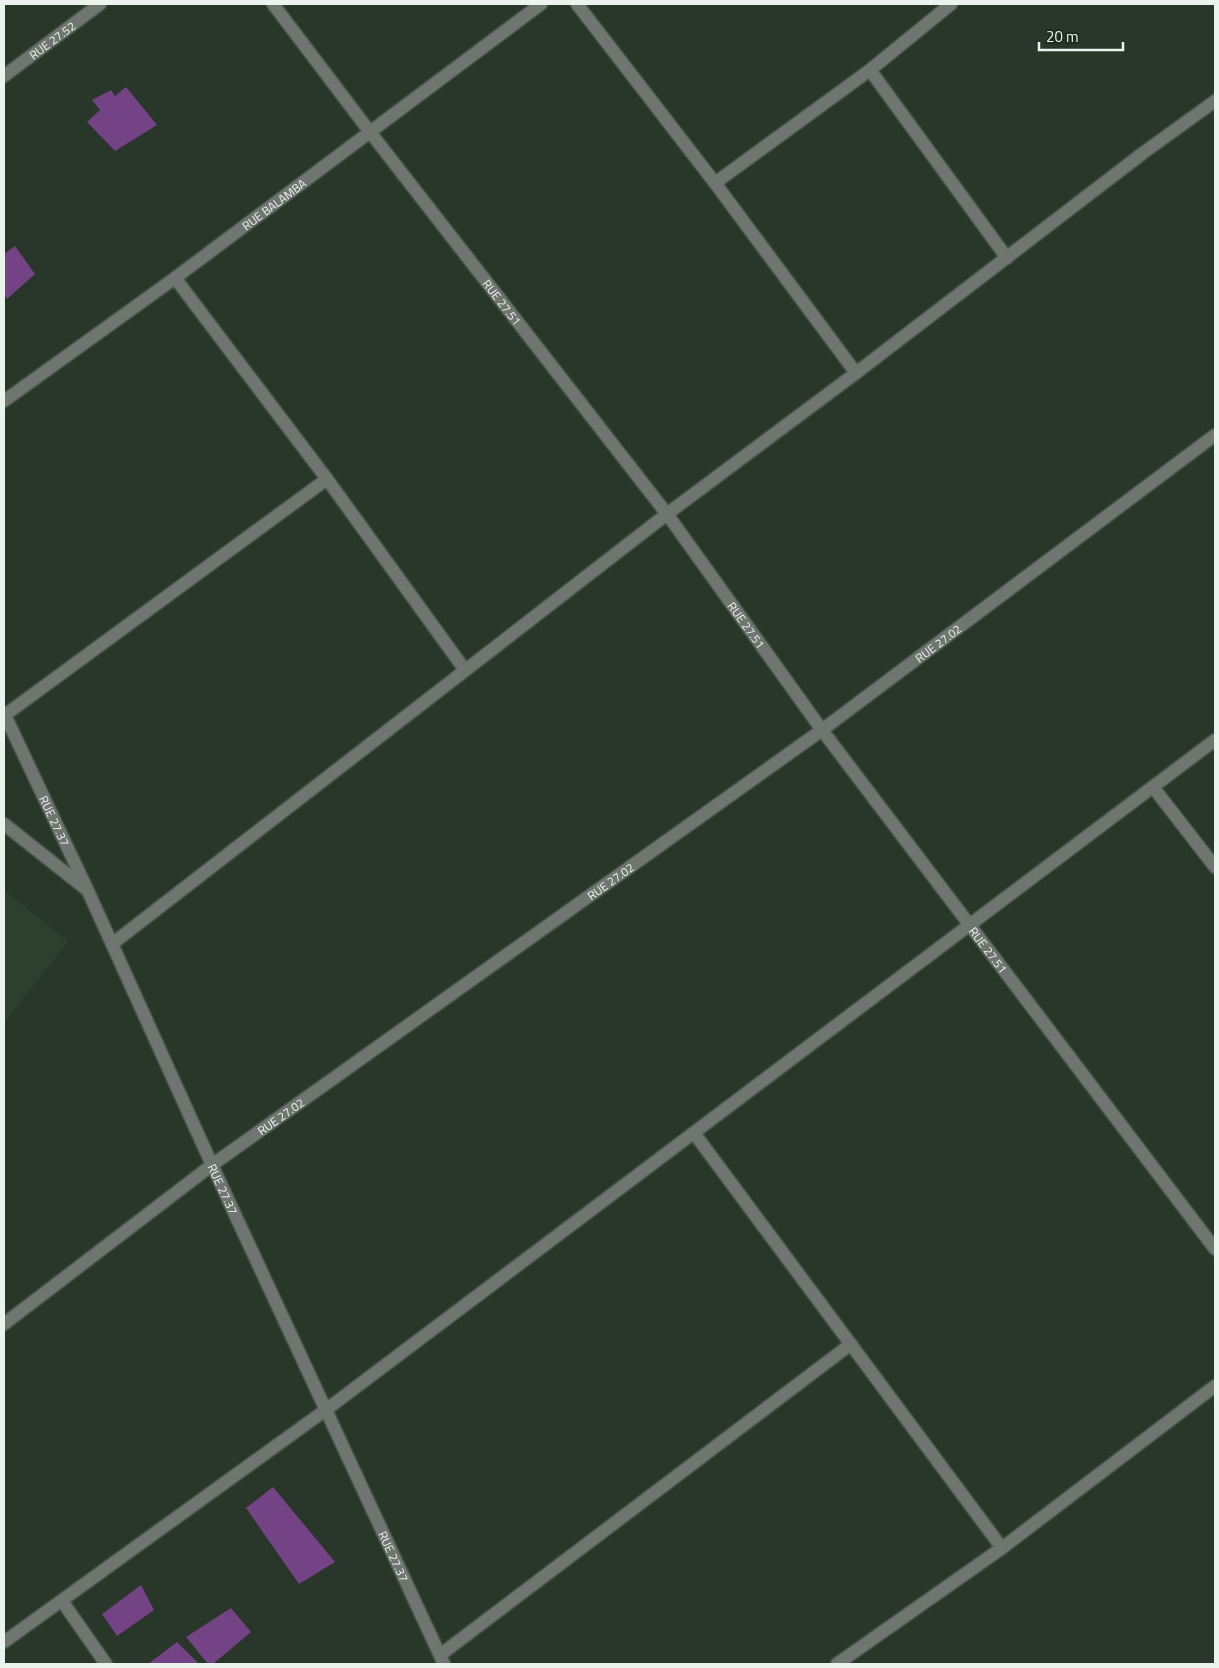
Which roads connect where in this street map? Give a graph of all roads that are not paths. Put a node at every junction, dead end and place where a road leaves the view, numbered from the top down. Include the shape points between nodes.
1 (100, 4) edge
2 (272, 4) edge
3 (541, 4) edge
4 (577, 4) edge
5 (951, 4) edge
6 (870, 70) junction
7 (4, 76) edge
8 (1215, 101) edge
9 (370, 132) junction
10 (715, 183) junction
11 (1007, 258) junction
12 (176, 278) junction
13 (856, 373) junction
14 (4, 401) edge
15 (1215, 435) edge
16 (326, 479) junction
17 (667, 514) junction
18 (465, 670) junction
19 (4, 714) edge
20 (822, 730) junction
21 (1215, 740) edge
22 (1153, 787) junction
23 (4, 824) edge
24 (1215, 867) edge
25 (88, 890) junction
26 (970, 925) junction
27 (112, 944) junction
28 (694, 1133) junction
29 (212, 1165) junction
30 (1215, 1250) edge
31 (4, 1324) edge
32 (851, 1344) junction
33 (1215, 1386) edge
34 (327, 1409) junction
35 (1002, 1548) junction
36 (62, 1601) junction
37 (4, 1642) edge
38 (442, 1660) edge
39 (106, 1664) edge
40 (837, 1664) edge

1 - 7 street, RUE 27.52
2 - 9 street, RUE 27.51
3 - 9 street, RUE BALAMBA
4 - 10 street
5 - 6 street
6 - 10 street
6 - 11 street
8 - 11 street
9 - 12 street, RUE BALAMBA
9 - 17 street, RUE 27.51
10 - 13 street
11 - 13 street
12 - 14 street, RUE BALAMBA
12 - 16 street
13 - 17 street
15 - 20 street, RUE 27.02
16 - 18 street
16 - 19 street
17 - 18 street
17 - 20 street, RUE 27.51
18 - 27 street
19 - 25 street, RUE 27.37
20 - 26 street, RUE 27.51
20 - 29 street, RUE 27.02
21 - 22 street
22 - 24 street
22 - 26 street
23 - 25 street
25 - 27 street, RUE 27.37
26 - 28 street
26 - 30 street, RUE 27.51
27 - 29 street, RUE 27.37
28 - 32 street
28 - 34 street
29 - 31 street, RUE 27.02
29 - 34 street, RUE 27.37
32 - 35 street
32 - 38 street
33 - 35 street
34 - 36 street
34 - 38 street, RUE 27.37
35 - 40 street
36 - 37 street
36 - 39 street

